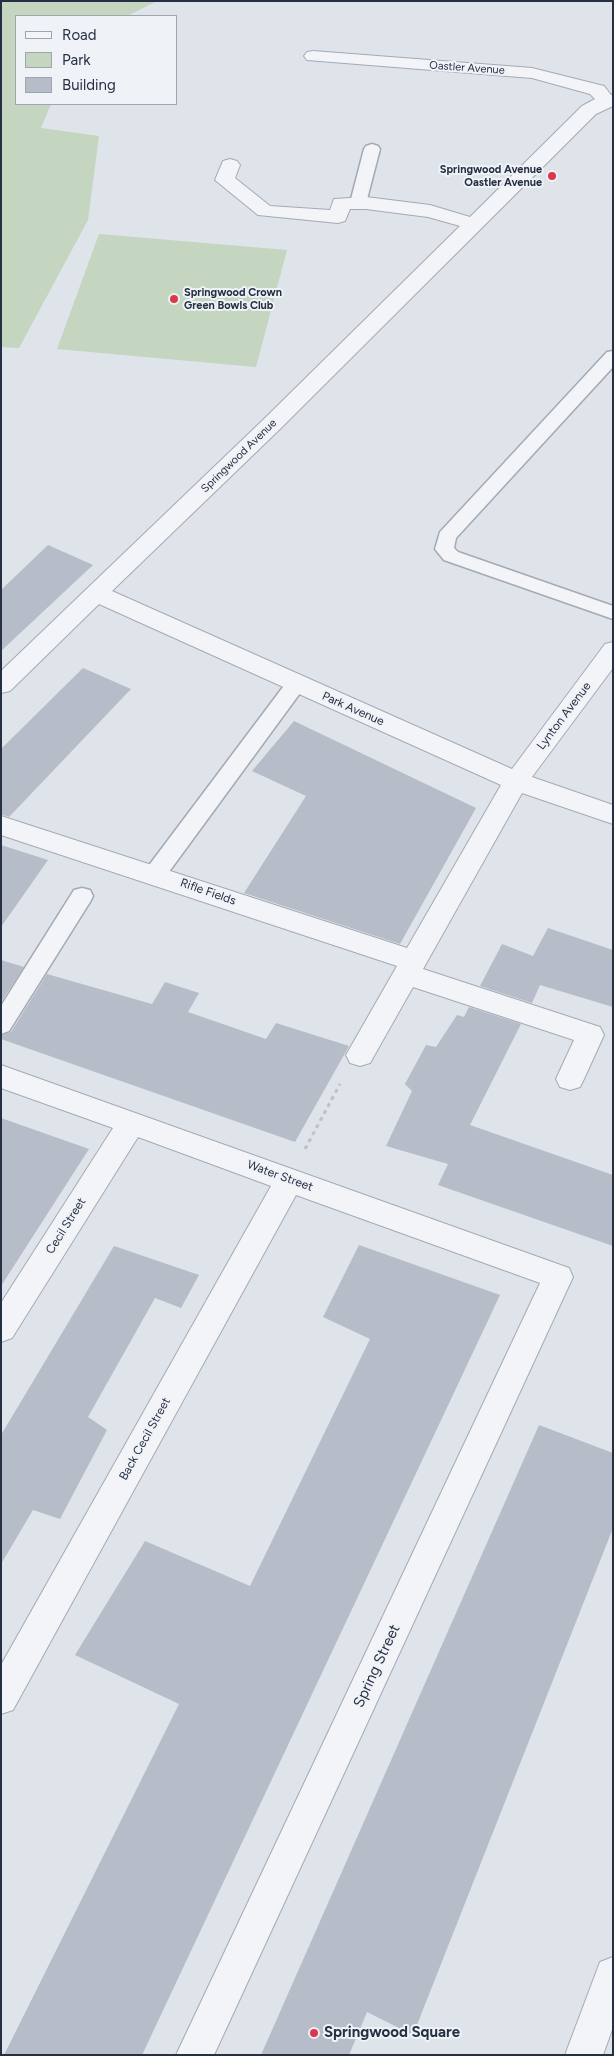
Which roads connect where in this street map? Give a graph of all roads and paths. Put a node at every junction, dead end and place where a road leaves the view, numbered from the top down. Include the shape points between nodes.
1 (313, 56) dead end
2 (609, 100) edge
3 (372, 149) dead end
4 (230, 165) dead end
5 (358, 203) junction
6 (474, 224) junction
7 (613, 356) edge
8 (97, 594) junction
9 (613, 613) edge
10 (613, 650) edge
11 (296, 684) junction
12 (1, 685) edge
13 (516, 781) junction
14 (613, 815) edge
15 (1, 824) edge
16 (155, 874) junction
17 (82, 896) dead end
18 (410, 967) junction
19 (1, 1025) edge
20 (360, 1055) joint
21 (1, 1076) edge
22 (570, 1079) dead end
23 (132, 1122) junction
24 (289, 1180) junction
25 (558, 1277) joint
26 (1, 1329) edge
27 (1, 1698) edge
28 (613, 1974) edge
29 (195, 2055) edge
30 (584, 2055) edge

1 - 2 street, Oastler Avenue via 532,73 597,90
2 - 6 street, Springwood Avenue via 589,110
3 - 5 lane
4 - 5 street via 225,180 265,211 338,217 341,202
5 - 6 street via 430,211
6 - 8 street, Springwood Avenue
7 - 9 lane via 447,536 444,549 451,556
8 - 11 street, Park Avenue
8 - 12 street, Springwood Avenue
10 - 13 street, Lynton Avenue
11 - 13 street, Park Avenue
11 - 16 lane
13 - 14 street, Park Avenue
13 - 18 street
15 - 16 street, Rifle Fields
16 - 18 street, Rifle Fields
17 - 19 lane
18 - 20 street
18 - 22 street, Rifle Fields via 590,1035
20 - 24 path via 348,1068
21 - 23 street, Water Street
23 - 24 street, Water Street
23 - 26 street, Cecil Street
24 - 25 street, Water Street
24 - 27 street, Back Cecil Street
25 - 29 street, Spring Street
28 - 30 street

